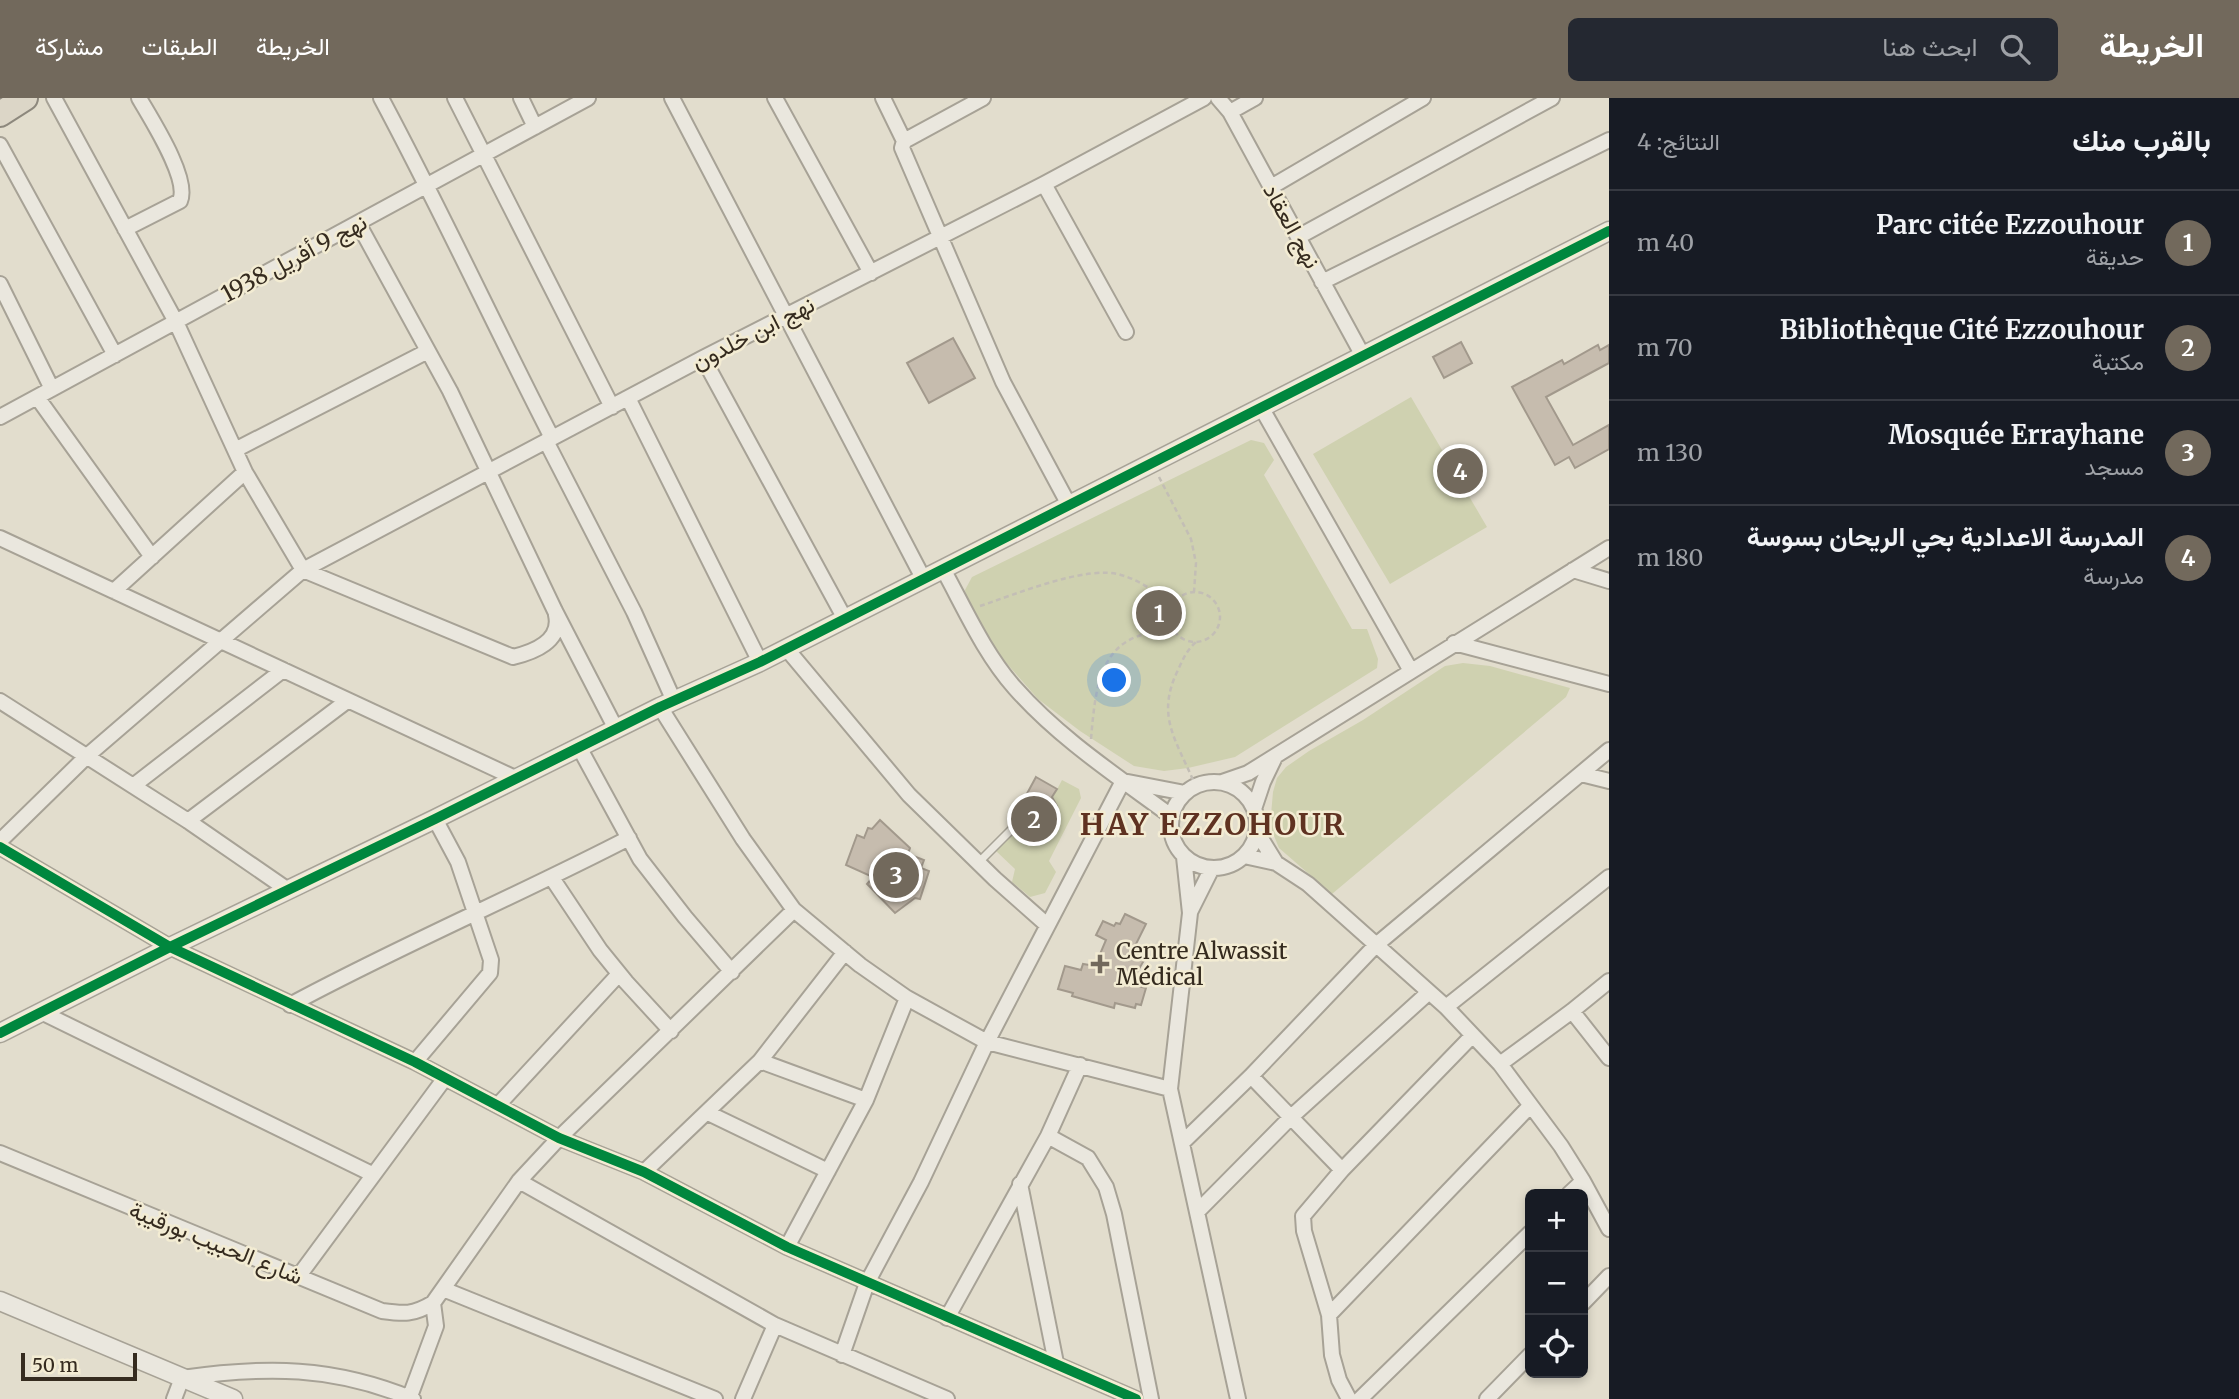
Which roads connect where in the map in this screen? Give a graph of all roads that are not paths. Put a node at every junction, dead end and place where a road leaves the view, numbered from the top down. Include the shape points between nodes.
1 (25, 98) edge
2 (54, 98) edge
3 (139, 98) edge
4 (382, 98) edge
5 (455, 98) edge
6 (522, 98) edge
7 (589, 98) edge
8 (672, 98) edge
9 (775, 98) edge
10 (883, 98) edge
11 (983, 98) edge
12 (1204, 98) edge
13 (1217, 98) edge
14 (1255, 98) edge
15 (1423, 98) edge
16 (1552, 98) edge
17 (1230, 112) junction
18 (0, 114) edge
19 (535, 127) junction
20 (1609, 140) edge
21 (904, 141) junction
22 (0, 145) edge
23 (485, 154) junction
24 (1044, 184) junction
25 (428, 185) junction
26 (1271, 187) junction
27 (358, 223) junction
28 (125, 229) junction
29 (1609, 231) edge
30 (942, 236) junction
31 (1298, 237) junction
32 (871, 273) junction
33 (1322, 282) junction
34 (0, 284) edge
35 (6, 307) edge
36 (786, 316) junction
37 (176, 322) junction
38 (1126, 332) dead end
39 (428, 351) junction
40 (115, 355) junction
41 (1363, 356) junction
42 (703, 358) junction
43 (52, 389) junction
44 (37, 397) junction
45 (628, 398) junction
46 (612, 407) junction
47 (1261, 407) junction
48 (0, 417) edge
49 (549, 440) junction
50 (235, 450) junction
51 (246, 472) junction
52 (488, 474) junction
53 (1069, 505) junction
54 (0, 538) edge
55 (1609, 548) edge
56 (152, 556) junction
57 (943, 569) junction
58 (303, 570) junction
59 (1573, 570) junction
60 (923, 578) junction
61 (1609, 581) edge
62 (114, 591) junction
63 (555, 611) junction
64 (845, 619) junction
65 (223, 640) junction
66 (1454, 643) junction
67 (786, 648) junction
68 (760, 662) junction
69 (284, 670) junction
70 (1411, 671) junction
71 (1609, 684) edge
72 (0, 701) edge
73 (347, 701) junction
74 (667, 704) junction
75 (616, 729) junction
76 (579, 747) junction
77 (1609, 750) edge
78 (1276, 755) junction
79 (87, 756) junction
80 (1581, 774) junction
81 (515, 778) junction
82 (1123, 780) junction
83 (1609, 781) edge
84 (1222, 782) junction
85 (133, 786) junction
86 (1191, 789) junction
87 (1254, 809) junction
88 (1171, 816) junction
89 (435, 820) junction
90 (188, 821) junction
91 (1024, 821) dead end
92 (1257, 832) junction
93 (629, 838) junction
94 (0, 841) edge
95 (0, 847) edge
96 (1244, 856) junction
97 (1184, 857) junction
98 (978, 863) junction
99 (1276, 863) junction
100 (1212, 868) junction
101 (1609, 877) edge
102 (552, 878) junction
103 (288, 890) junction
104 (794, 910) junction
105 (475, 914) junction
106 (1190, 914) junction
107 (1047, 925) junction
108 (1376, 945) junction
109 (170, 947) junction
110 (845, 952) junction
111 (732, 972) junction
112 (619, 974) junction
113 (1609, 981) edge
114 (1428, 993) junction
115 (907, 998) junction
116 (290, 1005) junction
117 (1446, 1007) junction
118 (41, 1012) junction
119 (1572, 1012) junction
120 (671, 1031) junction
121 (0, 1033) edge
122 (1472, 1036) junction
123 (987, 1042) junction
124 (1609, 1058) edge
125 (760, 1061) junction
126 (415, 1062) junction
127 (1500, 1064) junction
128 (1080, 1065) junction
129 (1251, 1076) junction
130 (445, 1078) junction
131 (1170, 1089) junction
132 (866, 1100) junction
133 (498, 1104) junction
134 (1530, 1106) junction
135 (708, 1113) junction
136 (1290, 1118) junction
137 (1048, 1136) junction
138 (559, 1138) junction
139 (1182, 1143) junction
140 (0, 1153) edge
141 (1342, 1170) junction
142 (828, 1171) junction
143 (644, 1172) junction
144 (372, 1174) junction
145 (520, 1181) junction
146 (1583, 1181) junction
147 (1020, 1184) junction
148 (1574, 1189) edge
149 (1197, 1212) junction
150 (1609, 1229) edge
151 (1525, 1238) edge
152 (787, 1247) junction
153 (298, 1276) junction
154 (1609, 1276) edge
155 (867, 1283) junction
156 (443, 1289) junction
157 (1588, 1298) edge
158 (0, 1301) edge
159 (433, 1303) junction
160 (1329, 1315) junction
161 (947, 1318) junction
162 (775, 1325) junction
163 (842, 1355) junction
164 (1525, 1360) edge
165 (1056, 1363) junction
166 (182, 1378) junction
167 (410, 1398) edge
168 (174, 1399) edge
169 (233, 1399) edge
170 (715, 1399) edge
171 (743, 1399) edge
172 (947, 1399) edge
173 (1136, 1399) edge
174 (1151, 1399) edge
175 (1238, 1399) edge
176 (1349, 1399) edge
177 (1360, 1399) edge
178 (1487, 1399) edge

1 - 18 highway
2 - 28 street
3 - 28 street via 180,177 183,192 180,201
4 - 25 street
5 - 23 street
6 - 19 street
7 - 19 street, نهج 9 أفريل 1938
8 - 36 street
9 - 32 street
10 - 21 street
11 - 21 street
12 - 24 street, نهج ابن خلدون
13 - 17 street, نهج العقاد
14 - 17 street
15 - 26 street
16 - 31 street
17 - 26 street, نهج العقاد
19 - 23 street, نهج 9 أفريل 1938
20 - 33 street
21 - 30 street via 902,148
22 - 40 street
23 - 25 street, نهج 9 أفريل 1938
23 - 46 street
24 - 30 street, نهج ابن خلدون
24 - 38 street
25 - 27 street, نهج 9 أفريل 1938
25 - 49 street
26 - 31 street, نهج العقاد
27 - 37 street, نهج 9 أفريل 1938
27 - 39 street
28 - 37 street
29 - 41 street
30 - 32 street, نهج ابن خلدون
30 - 53 street via 1003,382
31 - 33 street, نهج العقاد
32 - 36 street, نهج ابن خلدون
33 - 41 street, نهج العقاد
34 - 35 street
35 - 43 street
36 - 42 street, نهج ابن خلدون
36 - 60 street
37 - 40 street, نهج 9 أفريل 1938
37 - 50 street
39 - 50 street
39 - 52 street
40 - 43 street, نهج 9 أفريل 1938
41 - 47 street
42 - 45 street, نهج ابن خلدون
42 - 64 street
43 - 44 street, نهج 9 أفريل 1938
44 - 48 street, نهج 9 أفريل 1938
44 - 56 street
45 - 46 street, نهج ابن خلدون
45 - 68 street
46 - 49 street, نهج ابن خلدون
47 - 53 street
47 - 70 street
49 - 52 street, نهج ابن خلدون
49 - 74 street via 634,612
50 - 51 street
51 - 56 street
51 - 58 street
52 - 58 street, نهج ابن خلدون
52 - 63 street
53 - 57 street
54 - 62 street
55 - 59 street
56 - 62 street
57 - 60 street
57 - 82 street via 983,643 1013,686 1047,721
58 - 63 street via 513,657 529,653 555,634
58 - 65 street, نهج ابن خلدون
59 - 61 street
59 - 66 street
60 - 64 street
62 - 65 street
63 - 75 street
64 - 67 street
65 - 69 street
65 - 79 street, نهج ابن خلدون
66 - 70 street
66 - 71 street
67 - 68 street
67 - 98 street via 909,795
68 - 74 street
69 - 73 street
69 - 85 street
70 - 78 street
72 - 79 street
73 - 81 street
73 - 90 street
74 - 75 street
74 - 104 street via 743,839
75 - 76 street
76 - 81 street
76 - 93 street
77 - 80 street
78 - 84 street via 1248,773
78 - 87 street
79 - 85 street
79 - 94 street, نهج ابن خلدون
80 - 83 street
80 - 108 street
81 - 89 street
82 - 86 street
82 - 88 street
82 - 107 street
84 - 86 street
84 - 87 street via 1241,792
85 - 90 street
86 - 88 street via 1176,803
87 - 92 street
88 - 97 street via 1175,845
89 - 103 street
89 - 105 street via 458,862
90 - 103 street
91 - 98 lane
92 - 96 street
92 - 99 street
93 - 102 street
93 - 111 street via 685,918
95 - 109 street
96 - 99 street
96 - 100 street via 1229,866
97 - 100 street
97 - 106 street
98 - 107 street
99 - 108 street via 1308,884
100 - 106 street
101 - 117 street
102 - 105 street
102 - 112 street
103 - 109 street
104 - 110 street
104 - 111 street
105 - 116 street
105 - 126 street via 491,960 490,973
106 - 131 street
107 - 123 street
108 - 114 street
108 - 129 street
109 - 116 street
109 - 118 street
110 - 115 street
110 - 125 street
111 - 120 street
112 - 120 street
112 - 133 street
113 - 119 street
114 - 117 street
114 - 136 street
115 - 123 street
115 - 132 street
116 - 126 street
117 - 122 street
118 - 121 street
118 - 144 street
119 - 124 street
119 - 127 street
120 - 138 street
122 - 127 street
122 - 141 street
123 - 128 street
123 - 155 street
125 - 132 street
125 - 135 street
126 - 130 street
127 - 134 street
128 - 131 street
128 - 137 street
129 - 136 street
129 - 139 street
130 - 133 street
130 - 144 street
131 - 139 street
132 - 142 street
133 - 138 street
134 - 146 street
134 - 160 street
135 - 142 street
135 - 143 street
136 - 141 street
136 - 149 street
137 - 147 street
137 - 174 street via 1088,1158 1106,1187
138 - 143 street
138 - 145 street
139 - 149 street
140 - 153 street, شارع الحبيب بورقيبة
141 - 160 street via 1307,1209 1303,1220
142 - 152 street
143 - 152 street
144 - 153 street
145 - 156 street
145 - 162 street
146 - 148 street
146 - 150 street
147 - 161 street
147 - 165 street
149 - 175 street
151 - 177 street
152 - 155 street
153 - 159 street, شارع الحبيب بورقيبة via 382,1311 418,1312
154 - 157 street
155 - 161 street
155 - 163 street
156 - 159 street
156 - 170 street
158 - 166 street
159 - 167 street via 436,1326
160 - 176 street via 1332,1355
161 - 165 street
162 - 163 street
162 - 171 street
163 - 172 street
164 - 178 street
165 - 173 street
166 - 167 street via 231,1371 310,1372 349,1377
166 - 168 street
166 - 169 street

